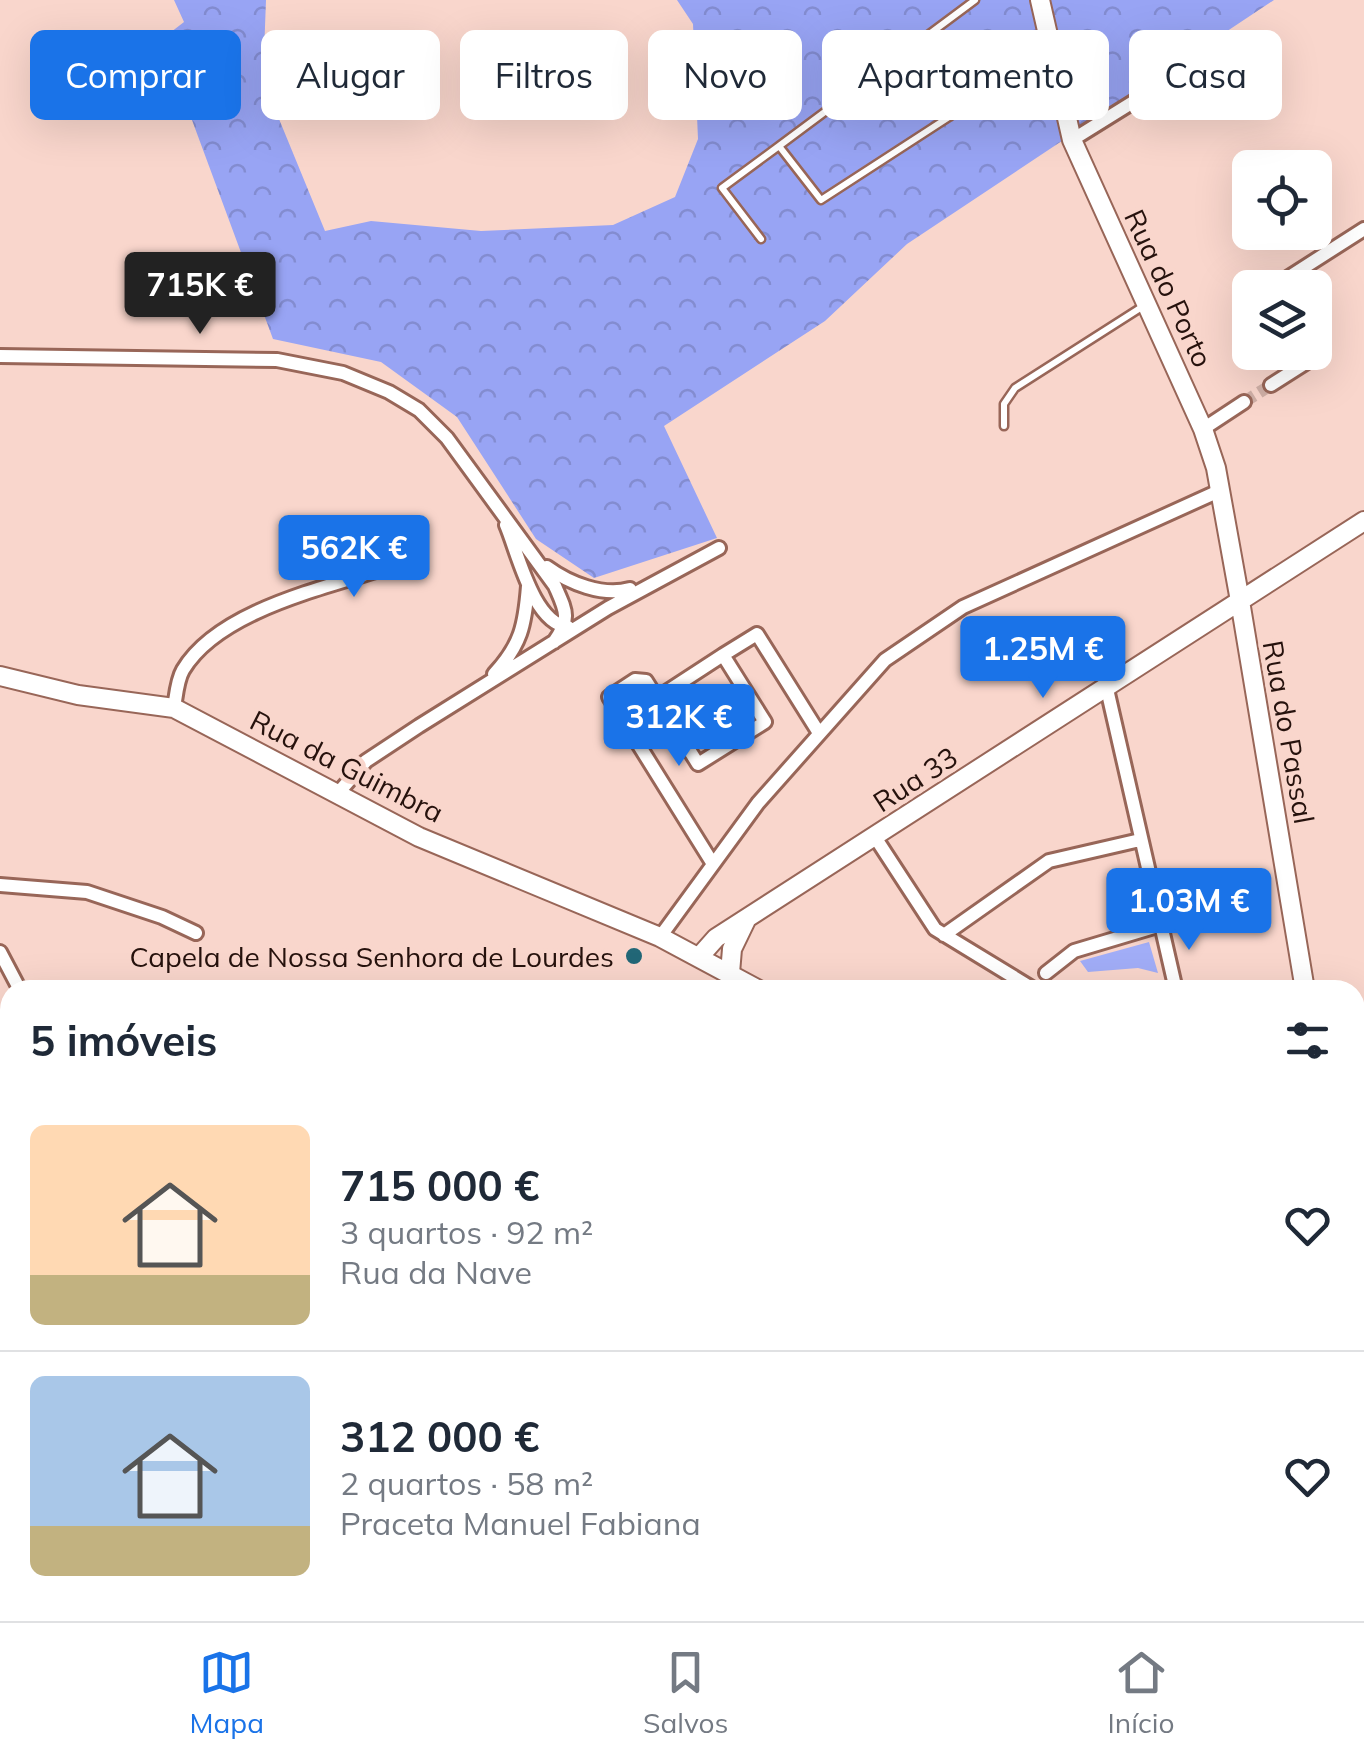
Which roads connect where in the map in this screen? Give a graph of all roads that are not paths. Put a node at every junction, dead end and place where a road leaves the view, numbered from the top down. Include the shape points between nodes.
1 (975, 0) edge
2 (1040, 0) edge
3 (1047, 30) edge
4 (1129, 105) edge
5 (945, 120) edge
6 (1067, 120) edge
7 (1072, 140) junction
8 (780, 146) junction
9 (1364, 228) edge
10 (761, 240) dead end
11 (1300, 270) edge
12 (1146, 304) junction
13 (0, 356) edge
14 (1294, 370) edge
15 (1271, 385) tunnel mouth
16 (1244, 402) tunnel mouth
17 (1004, 426) dead end
18 (1204, 428) junction
19 (1219, 491) junction
20 (503, 518) junction
21 (1364, 521) edge
22 (720, 548) dead end
23 (534, 556) junction
24 (376, 572) dead end
25 (654, 581) junction
26 (528, 586) junction
27 (1240, 601) junction
28 (580, 625) junction
29 (565, 627) junction
30 (554, 642) junction
31 (724, 655) junction
32 (0, 676) edge
33 (482, 687) junction
34 (1107, 689) junction
35 (656, 698) junction
36 (174, 708) junction
37 (819, 734) junction
38 (339, 792) junction
39 (876, 837) junction
40 (1140, 840) junction
41 (713, 864) junction
42 (0, 885) edge
43 (746, 920) junction
44 (1161, 925) junction
45 (196, 933) dead end
46 (944, 935) junction
47 (660, 938) junction
48 (0, 952) edge
49 (700, 956) junction
50 (730, 973) junction
51 (1046, 973) dead end
52 (15, 980) edge
53 (726, 980) edge
54 (742, 980) edge
55 (1018, 980) edge
56 (1174, 980) edge
57 (1303, 980) edge

1 - 8 lane
2 - 3 street, Rua do Porto
4 - 7 street
5 - 8 lane via 820,200
6 - 7 street, Rua do Porto
7 - 12 street, Rua do Porto
8 - 10 lane via 722,188
9 - 11 street
12 - 17 lane via 1015,388 1004,404
12 - 18 street, Rua do Porto
13 - 20 street via 278,360 343,373 419,410
14 - 15 street
16 - 18 street
18 - 19 street, Rua do Porto
19 - 27 street, Rua do Porto
19 - 37 street via 940,620 886,660
20 - 23 street
20 - 26 street
21 - 27 street, Rua 33
22 - 25 street
23 - 25 street via 568,582 618,593
23 - 29 street via 566,610
24 - 36 street via 291,598 216,634 182,671
25 - 28 street
26 - 29 street via 546,615
26 - 33 street via 525,625 510,657
27 - 34 street, Rua 33
27 - 57 street, Rua do Passal
28 - 29 street
28 - 30 street
29 - 30 street
30 - 33 street
31 - 35 street
31 - 35 street via 765,722 698,764
31 - 37 street via 758,634
32 - 36 street, Rua da Guimbra
33 - 38 street via 366,762
34 - 39 street, Rua 33
34 - 40 street
35 - 41 street via 646,681 635,680 609,697
36 - 38 street, Rua da Guimbra
37 - 41 street
38 - 47 street, Rua da Guimbra via 419,836
39 - 43 street, Rua 33
39 - 46 street
40 - 44 street
40 - 46 street via 1050,861
41 - 47 street
42 - 45 street via 86,892
43 - 49 street, Rua 33
43 - 50 street via 732,949
44 - 51 street via 1074,951
44 - 56 street
46 - 55 street
47 - 49 street, Rua da Guimbra
48 - 52 street
49 - 50 street, Rua da Guimbra
50 - 53 street
50 - 54 street, Rua da Guimbra

